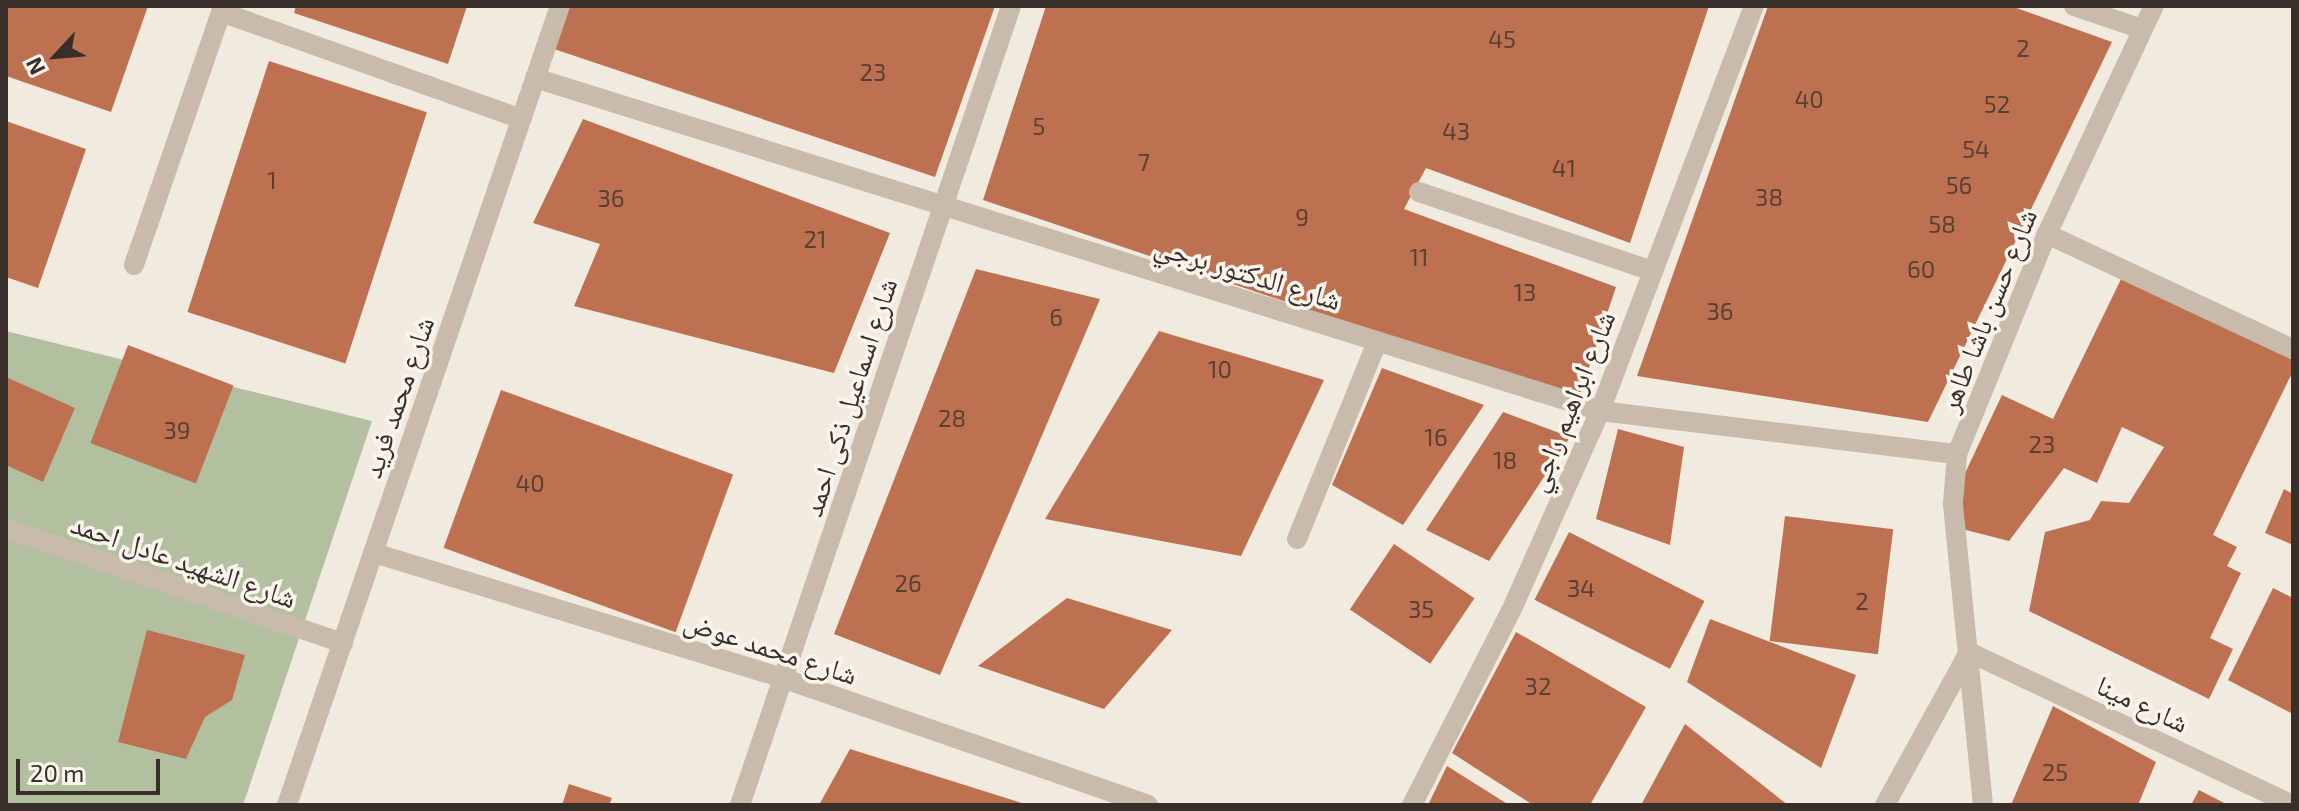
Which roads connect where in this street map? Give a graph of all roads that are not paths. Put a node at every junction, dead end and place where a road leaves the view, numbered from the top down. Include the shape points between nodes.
1 (560, 6) edge
2 (1011, 6) edge
3 (1754, 6) edge
4 (2074, 6) edge
5 (2154, 6) edge
6 (222, 9) edge
7 (2142, 29) junction
8 (535, 78) junction
9 (521, 119) junction
10 (1419, 192) dead end
11 (942, 205) junction
12 (2047, 234) junction
13 (134, 265) dead end
14 (1653, 271) junction
15 (1377, 342) junction
16 (2293, 349) edge
17 (1600, 411) junction
18 (1957, 454) junction
19 (6, 529) edge
20 (1297, 539) dead end
21 (374, 553) junction
22 (343, 643) junction
23 (1969, 652) junction
24 (785, 679) junction
25 (287, 805) edge
26 (740, 805) edge
27 (1148, 805) edge
28 (1412, 805) edge
29 (1885, 805) edge
30 (1983, 805) edge
31 (2293, 805) edge

1 - 8 street, شارع محمد فريد
2 - 11 street, شارع اسماعيل ذكى احمد
3 - 14 street, شارع ابراهيم راجي
4 - 7 street
5 - 7 street, شارع حسن باشا طاهر
6 - 9 street
6 - 13 street
7 - 12 street, شارع حسن باشا طاهر
8 - 9 street, شارع محمد فريد
8 - 11 street, شارع الدكتور برجي
9 - 21 street, شارع محمد فريد
10 - 14 street
11 - 15 street, شارع الدكتور برجي
11 - 24 street, شارع اسماعيل ذكى احمد
12 - 16 street
12 - 18 street, شارع حسن باشا طاهر
14 - 17 street, شارع ابراهيم راجي
15 - 17 street, شارع الدكتور برجي
15 - 20 street
17 - 18 street, شارع الدكتور برجي
17 - 28 street, شارع ابراهيم راجي via 1511,611
18 - 23 street, شارع حسن باشا طاهر via 1953,503
19 - 22 street, شارع الشهيد عادل احمد
21 - 22 street, شارع محمد فريد
21 - 24 street, شارع محمد عوض
22 - 25 street, شارع محمد فريد
23 - 29 street
23 - 30 street, شارع حسن باشا طاهر
23 - 31 street, شارع مينا
24 - 26 street, شارع اسماعيل ذكى احمد
24 - 27 street, شارع محمد عوض

